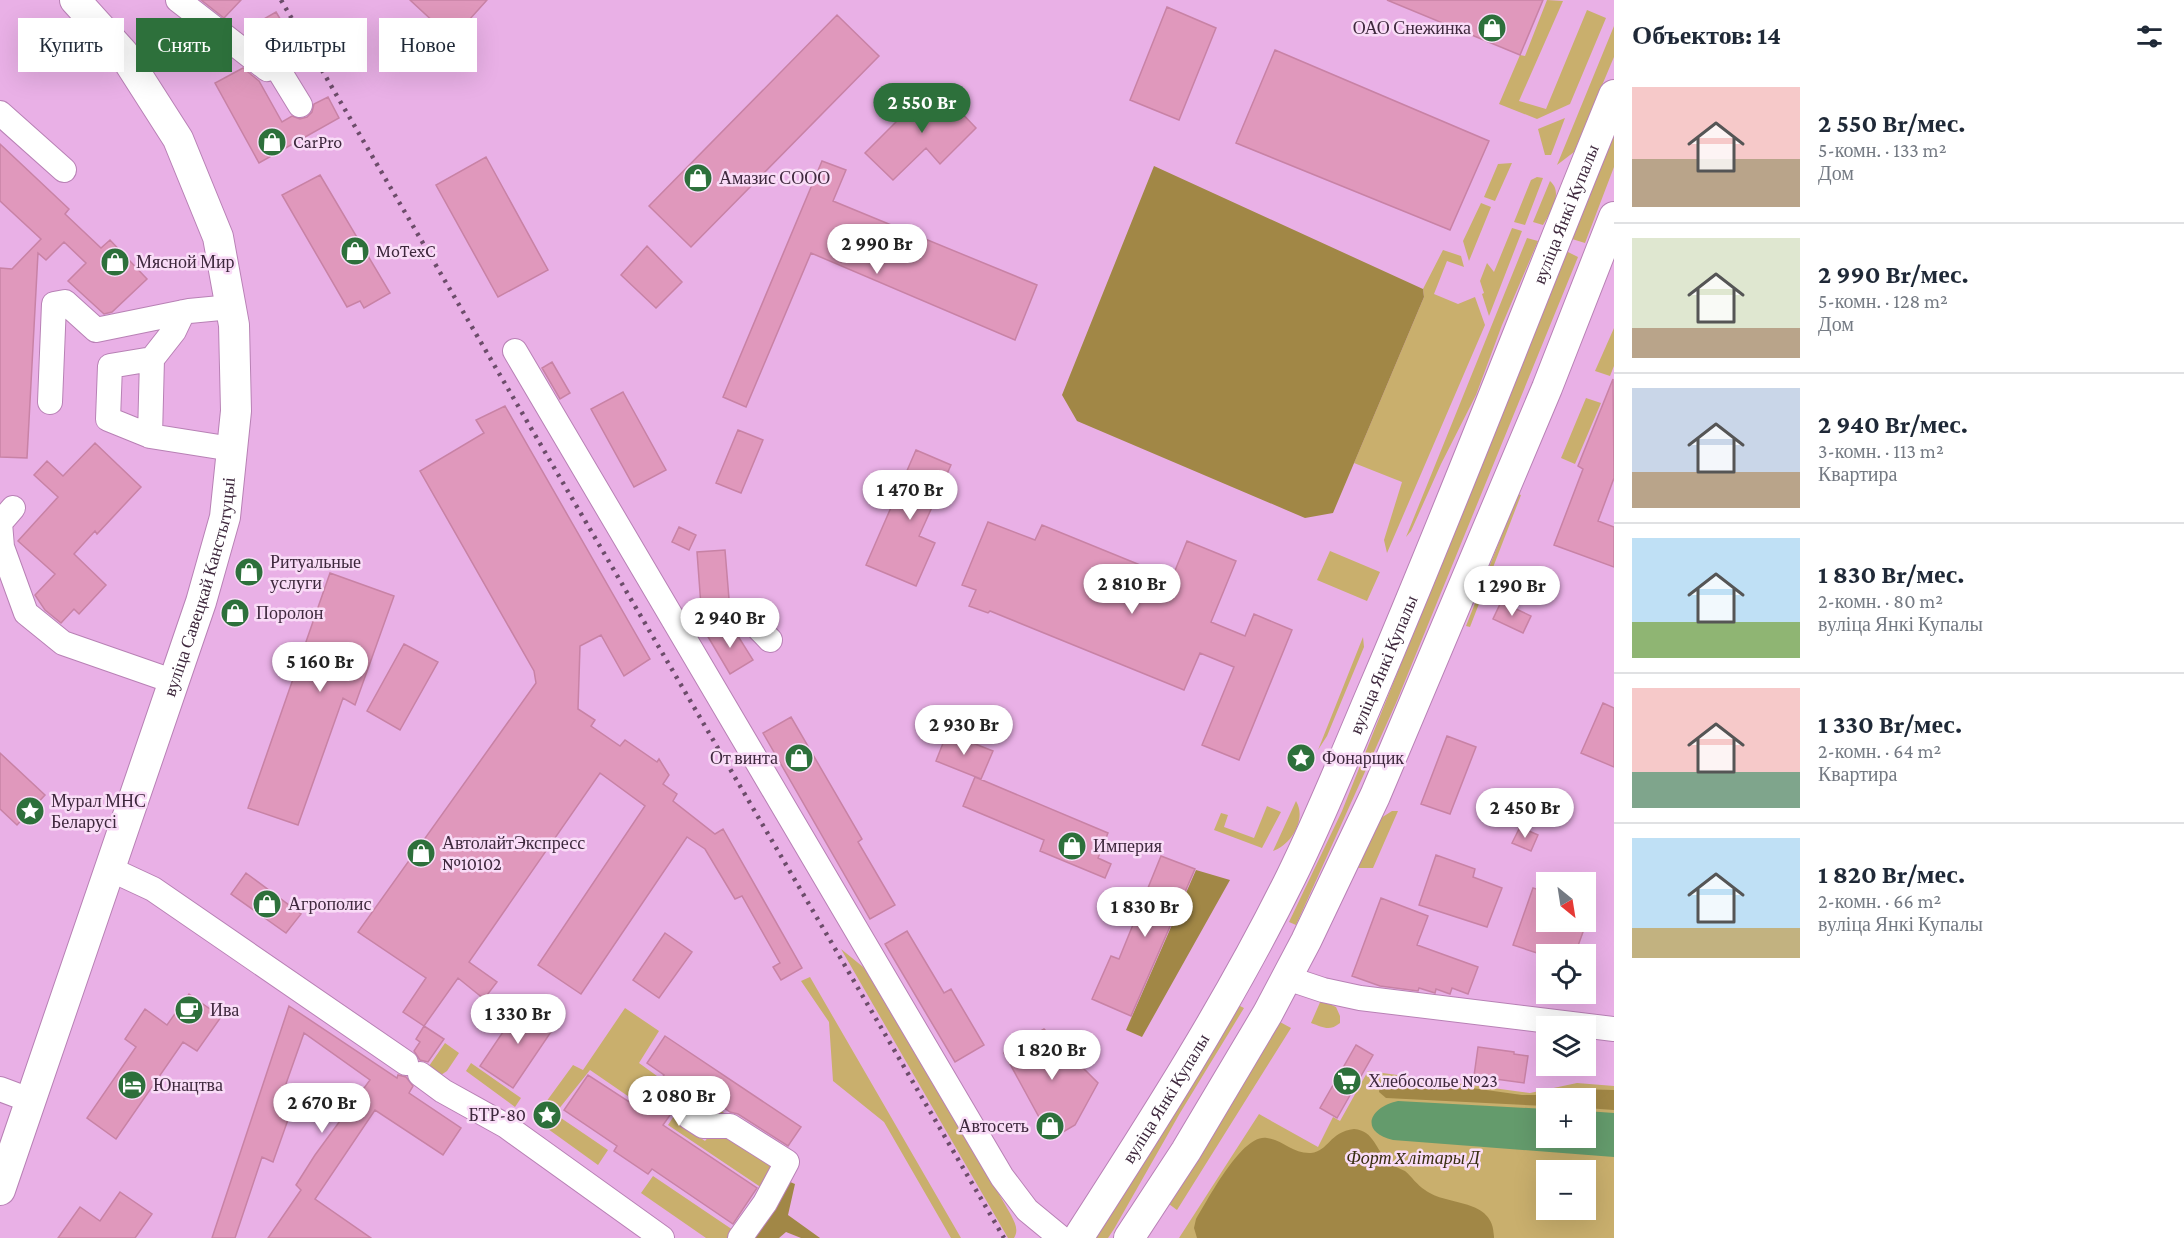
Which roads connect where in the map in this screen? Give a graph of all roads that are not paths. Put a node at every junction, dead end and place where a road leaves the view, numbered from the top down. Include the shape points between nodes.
1 (75, 0) edge
2 (178, 0) edge
3 (1614, 95) edge
4 (300, 105) dead end
5 (0, 112) edge
6 (64, 170) dead end
7 (1614, 217) edge
8 (231, 307) junction
9 (183, 312) junction
10 (515, 351) dead end
11 (152, 359) junction
12 (50, 402) dead end
13 (150, 436) junction
14 (232, 449) junction
15 (13, 508) dead end
16 (681, 630) junction
17 (770, 640) dead end
18 (175, 682) junction
19 (110, 870) junction
20 (1250, 959) junction
21 (1287, 978) junction
22 (1614, 1029) edge
23 (0, 1089) edge
24 (32, 1101) junction
25 (689, 1117) dead end
26 (0, 1190) edge
27 (662, 1238) edge
28 (740, 1238) edge
29 (1061, 1238) edge
30 (1078, 1238) edge
31 (1129, 1238) edge

1 - 8 main road, вуліца Савецкай Канстытуцыі via 123,53 178,139 218,237
2 - 4 lane via 267,69 273,61
3 - 20 main road, вуліца Янкі Купалы via 1404,617 1293,874
5 - 6 lane
7 - 21 main road via 1543,398 1375,796
8 - 9 lane
8 - 14 main road, вуліца Савецкай Канстытуцыі via 236,411
9 - 11 lane
9 - 12 lane via 96,330 65,302 54,304
10 - 16 lane
11 - 13 lane
11 - 13 lane via 110,366 108,419
13 - 14 lane
14 - 18 main road, вуліца Савецкай Канстытуцыі via 225,516
15 - 18 lane via 0,524 2,547 26,614 63,643
16 - 17 lane via 735,614 747,618
16 - 29 lane via 1002,1177 1022,1204
18 - 19 main road, вуліца Савецкай Канстытуцыі
19 - 24 main road, вуліца Савецкай Канстытуцыі
19 - 27 lane via 153,889 404,1067 506,1126
20 - 21 main road
20 - 30 main road, вуліца Янкі Купалы via 1181,1077
21 - 22 lane via 1360,998
21 - 31 main road via 1186,1150
23 - 24 lane
24 - 26 main road, вуліца Савецкай Канстытуцыі
25 - 28 lane via 703,1125 730,1126 787,1162

